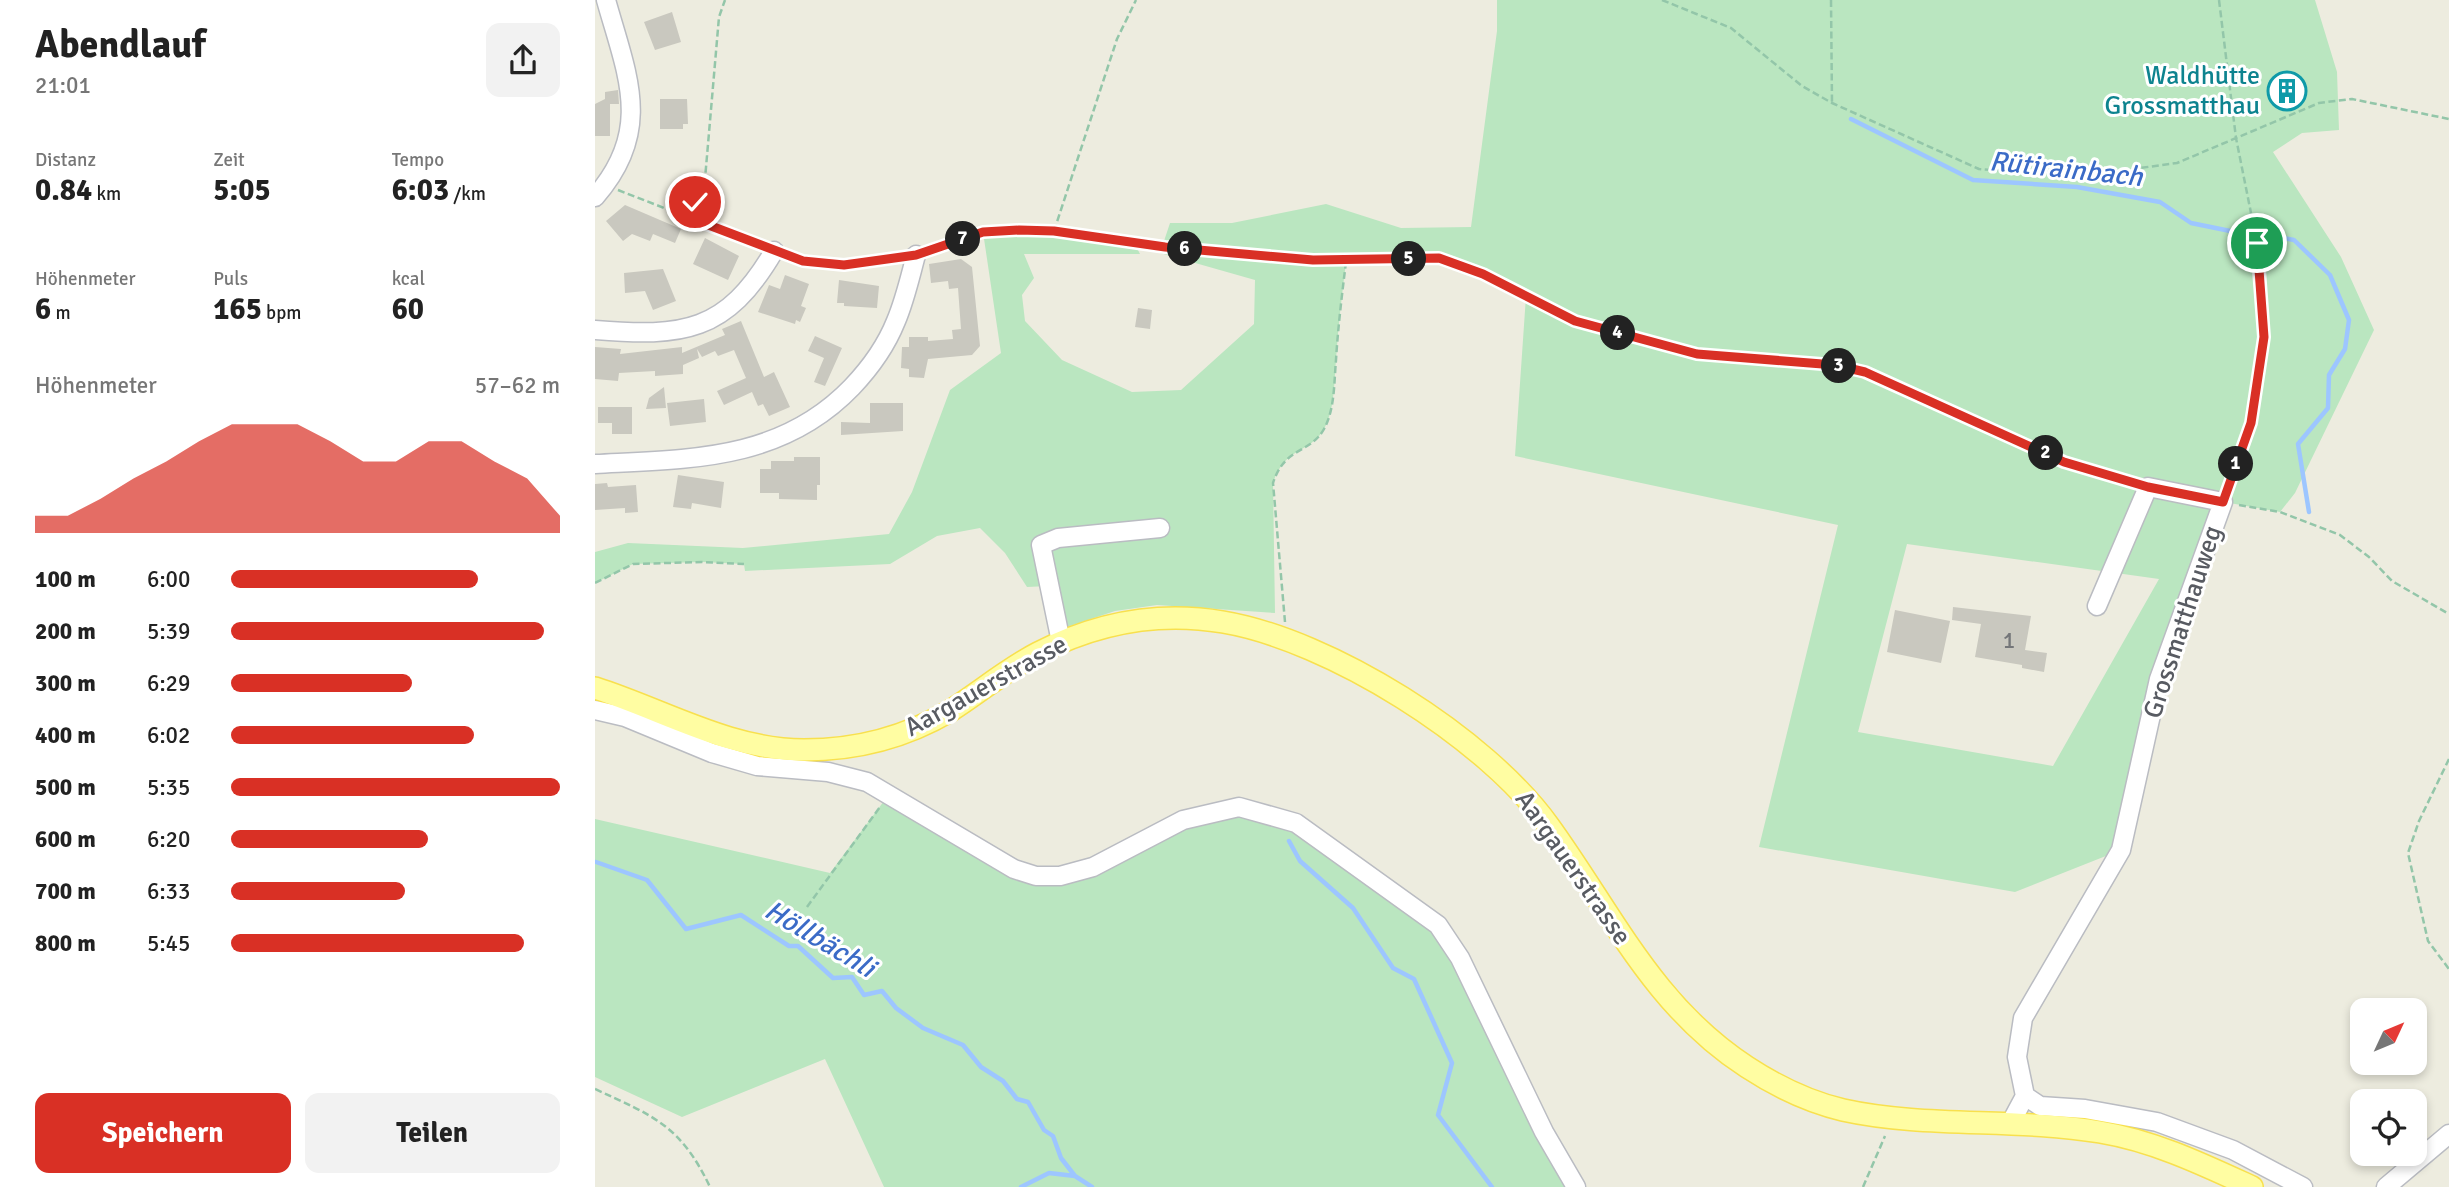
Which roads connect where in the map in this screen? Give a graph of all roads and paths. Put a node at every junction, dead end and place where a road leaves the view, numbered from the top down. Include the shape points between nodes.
1 (606, 0) edge
2 (725, 0) edge
3 (1136, 0) edge
4 (1662, 0) edge
5 (1831, 0) edge
6 (2218, 0) edge
7 (1832, 103) junction
8 (2449, 119) edge
9 (2236, 138) junction
10 (600, 191) edge
11 (677, 213) junction
12 (1054, 231) junction
13 (774, 251) junction
14 (916, 255) junction
15 (1346, 262) junction
16 (595, 330) edge
17 (595, 464) edge
18 (2148, 487) junction
19 (2223, 502) junction
20 (1160, 528) dead end
21 (744, 564) dead end
22 (595, 583) edge
23 (2097, 606) dead end
24 (2449, 614) edge
25 (1287, 640) junction
26 (1061, 642) junction
27 (595, 688) edge
28 (595, 710) edge
29 (2449, 759) edge
30 (890, 793) junction
31 (807, 907) dead end
32 (2449, 969) edge
33 (595, 1089) edge
34 (2025, 1096) junction
35 (1894, 1116) junction
36 (2010, 1124) junction
37 (2449, 1134) edge
38 (711, 1187) edge
39 (1576, 1187) edge
40 (1863, 1187) edge
41 (2252, 1187) edge
42 (2303, 1187) edge
43 (2386, 1187) edge

1 - 10 street via 632,104 628,144
2 - 11 path via 719,17 705,179 695,202
3 - 12 path via 1117,39
4 - 7 path via 1731,28 1803,86
5 - 7 path
6 - 9 path, Grossmatthauweg
7 - 9 path via 1979,169 2081,176 2177,163
8 - 9 path via 2352,99 2319,103
9 - 19 path, Grossmatthauweg via 2257,243 2264,337 2251,423
10 - 11 path
11 - 13 path
12 - 14 path via 983,232
12 - 15 path via 1165,247
13 - 14 path via 803,261 844,265
13 - 16 street via 748,291 711,319 664,334
14 - 17 street via 885,344 851,388 806,425 753,448 703,457
15 - 18 path via 1439,258 1483,274 1575,321 1697,354 1835,365 1865,372 2064,462
15 - 25 path via 1331,406 1323,430 1286,459 1273,483
18 - 19 street
18 - 23 street
19 - 24 path via 2280,512 2340,535 2392,581
19 - 34 street, Grossmatthauweg via 2159,679 2121,850 2023,1018 2017,1057
20 - 26 street via 1058,538 1041,545
21 - 22 path via 633,565
25 - 26 main road, Aargauerstrasse via 1224,622 1155,617 1113,624
25 - 35 main road, Aargauerstrasse via 1397,696 1502,771 1548,825 1659,989 1718,1046 1804,1097 1843,1110
26 - 27 main road, Aargauerstrasse via 929,722 860,746 806,750 753,744
28 - 30 street via 746,763 847,774
29 - 32 path via 2408,853 2427,941
30 - 31 path
30 - 39 street via 984,852 1036,876 1060,876 1093,867 1184,820 1238,807 1296,824 1438,925 1460,958 1544,1132
33 - 38 path via 646,1112 677,1133
34 - 36 street
34 - 42 street via 2040,1106 2157,1122 2233,1150
35 - 36 main road, Aargauerstrasse
35 - 40 path
36 - 41 main road, Aargauerstrasse via 2121,1136 2191,1159
37 - 43 street

